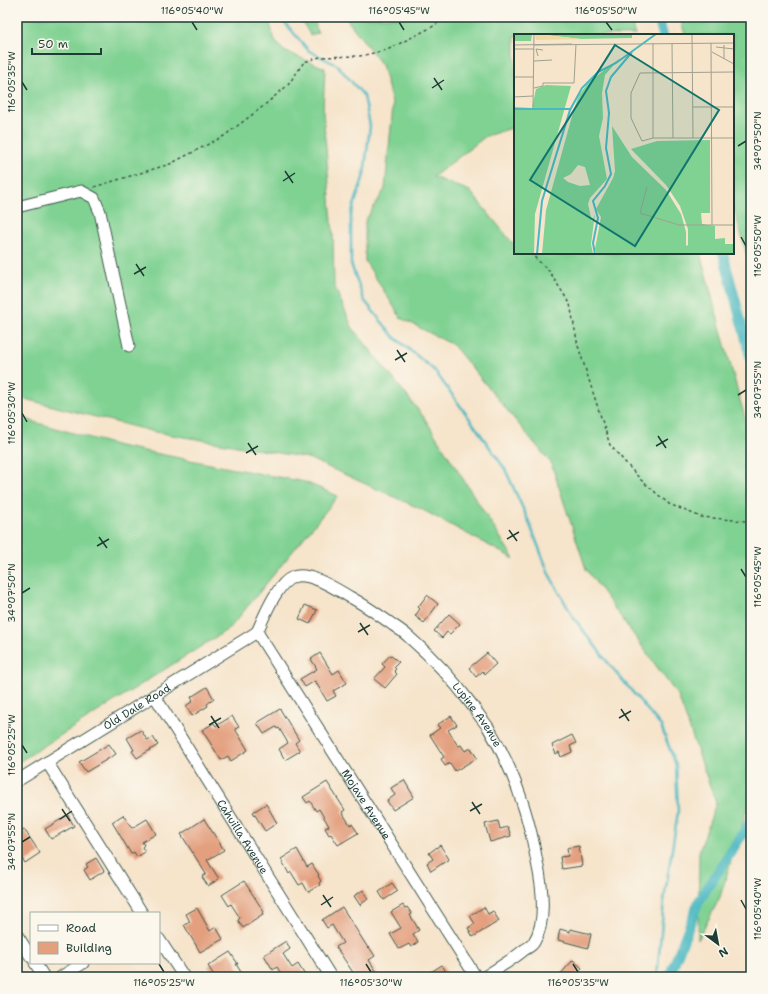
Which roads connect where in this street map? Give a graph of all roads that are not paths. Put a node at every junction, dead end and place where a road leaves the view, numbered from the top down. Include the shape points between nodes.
1 (17, 208) edge
2 (129, 346) dead end
3 (257, 632) junction
4 (154, 695) junction
5 (47, 762) junction
6 (17, 781) edge
7 (141, 912) edge
8 (17, 935) edge
9 (160, 941) edge
10 (30, 955) edge
11 (36, 964) edge
12 (81, 964) edge
13 (44, 977) edge
14 (60, 977) edge
15 (184, 977) edge
16 (331, 977) edge
17 (476, 977) edge
18 (484, 977) edge

1 - 2 street via 81,191 94,198 100,212
3 - 4 street, Old Dale Road
3 - 17 street, Mojave Avenue
3 - 18 street, Lupine Avenue via 285,582 302,576 318,580 369,608 410,638 439,666 488,727 520,795 535,849 542,909 533,943
4 - 5 street, Old Dale Road
4 - 16 street, Cahuilla Avenue
5 - 6 street, Old Dale Road
5 - 7 street
8 - 10 street
9 - 15 street
11 - 13 street
12 - 14 street

